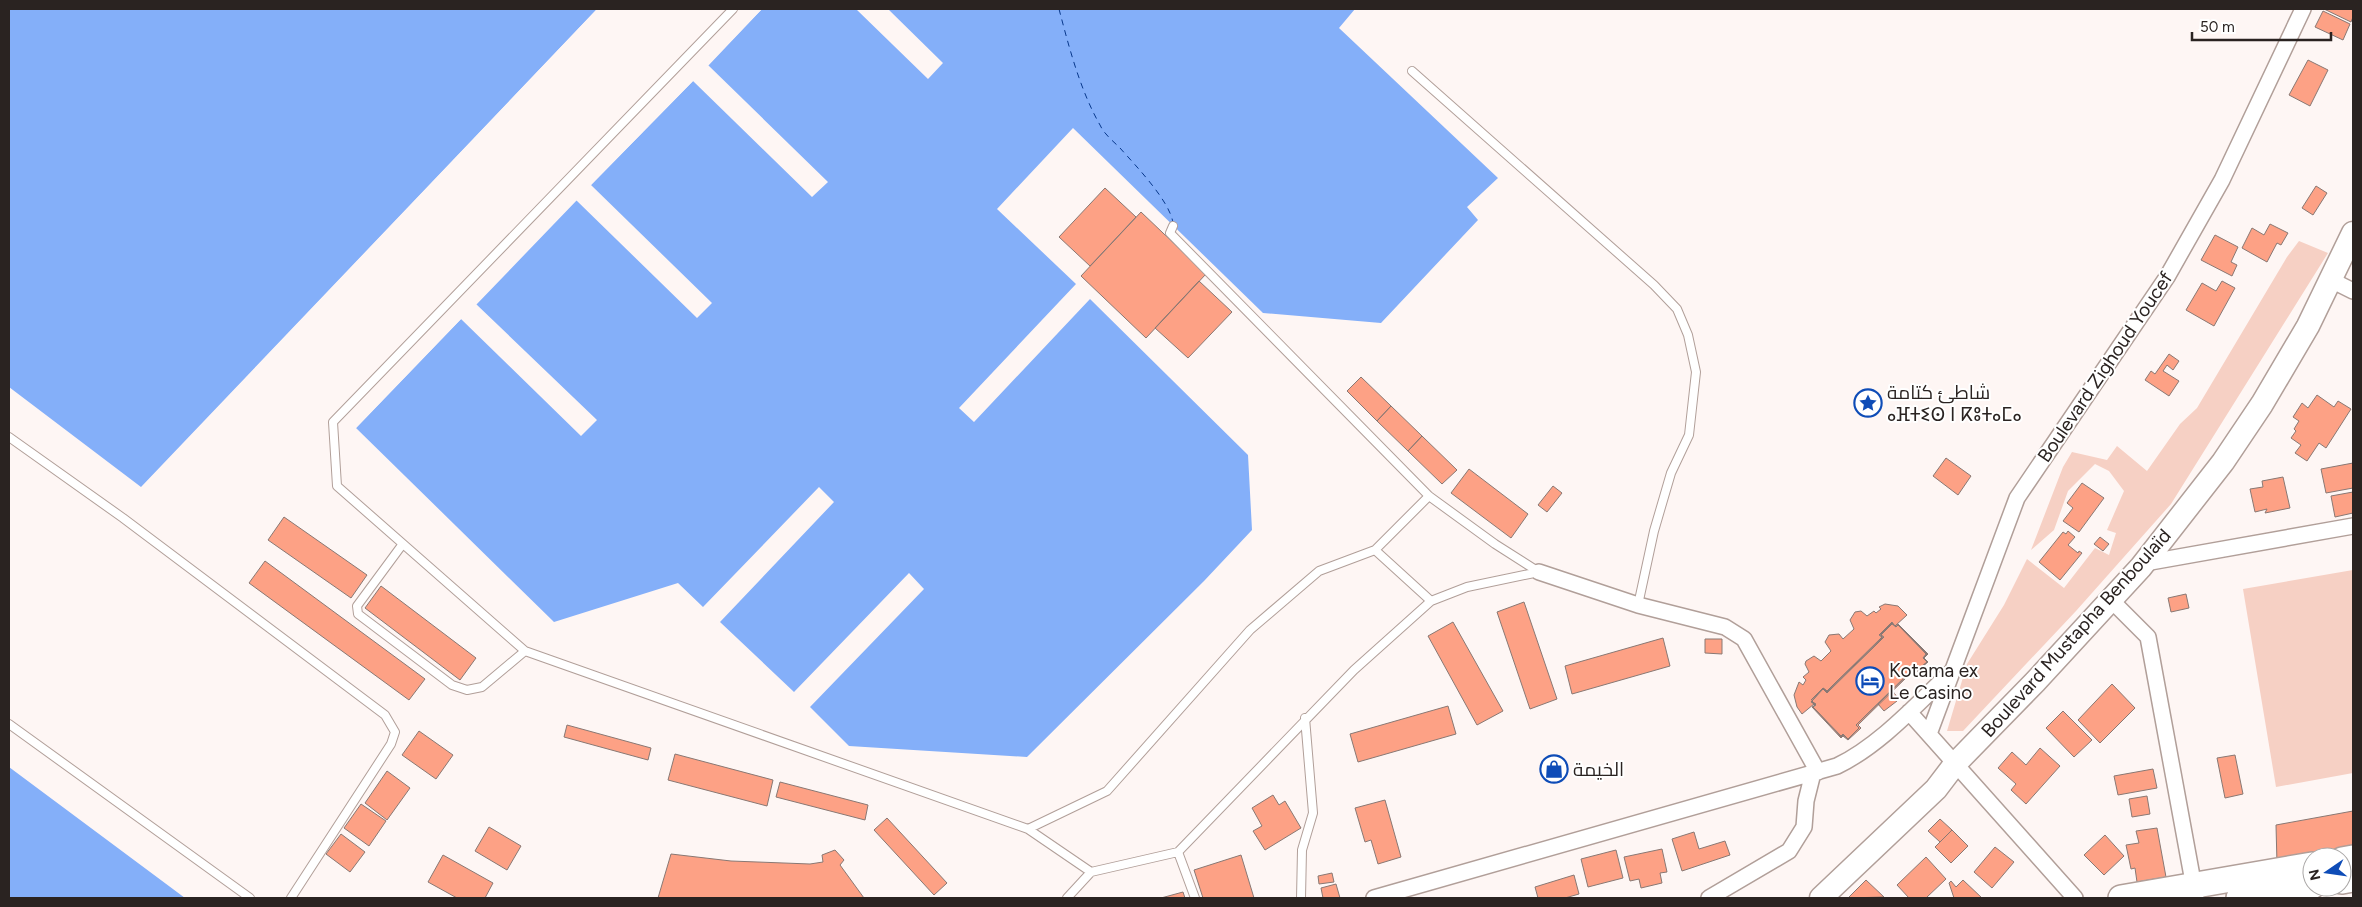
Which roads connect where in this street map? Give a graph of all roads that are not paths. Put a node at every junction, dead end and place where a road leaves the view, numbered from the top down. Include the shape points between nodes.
1 (733, 9) edge
2 (2303, 9) edge
3 (1412, 71) dead end
4 (1173, 226) dead end
5 (2353, 233) edge
6 (2331, 280) junction
7 (2353, 291) edge
8 (9, 437) edge
9 (1429, 496) junction
10 (2353, 526) edge
11 (402, 545) junction
12 (1375, 550) junction
13 (2145, 563) junction
14 (1540, 572) junction
15 (1431, 600) junction
16 (2111, 600) junction
17 (1638, 605) junction
18 (525, 651) junction
19 (1954, 669) junction
20 (1909, 712) junction
21 (1305, 718) junction
22 (9, 724) edge
23 (1929, 734) junction
24 (1956, 764) junction
25 (1815, 772) junction
26 (1028, 829) junction
27 (1178, 852) junction
28 (2302, 867) edge
29 (1091, 872) junction
30 (2302, 888) edge
31 (2195, 892) edge
32 (250, 898) edge
33 (291, 898) edge
34 (1067, 898) edge
35 (1195, 898) edge
36 (1301, 898) edge
37 (1374, 898) edge
38 (1709, 898) edge
39 (1821, 898) edge
40 (2075, 898) edge
41 (2121, 898) edge
42 (2239, 898) edge

1 - 11 lane via 333,422 337,486
2 - 19 street, Boulevard Zighoud Youcef via 2222,180 2167,276 2017,498
3 - 17 lane via 1654,286 1677,309 1688,334 1696,372 1689,435 1671,473
4 - 9 lane via 1170,233
5 - 6 main road, Boulevard Mustapha Benboulaïd
6 - 7 street
6 - 13 main road, Boulevard Mustapha Benboulaïd via 2262,404 2223,462
8 - 33 lane via 123,518 385,715 395,732 391,744
9 - 12 lane
9 - 14 lane
10 - 13 street
11 - 18 lane
11 - 18 lane via 357,606 358,614 452,685 467,690 482,687
12 - 15 lane
12 - 26 lane via 1319,571 1250,630 1106,791
13 - 16 main road, Boulevard Mustapha Benboulaïd
14 - 15 lane via 1467,588
14 - 17 street
15 - 21 lane
16 - 24 main road, Boulevard Mustapha Benboulaïd
16 - 31 street via 2148,637
17 - 25 street via 1724,627 1744,638
18 - 26 lane
19 - 20 street
19 - 23 street, Boulevard Zighoud Youcef
20 - 23 street
20 - 25 street via 1853,759
21 - 27 lane
21 - 36 lane via 1313,813 1302,850
22 - 32 lane
23 - 24 street
24 - 39 main road, Boulevard Mustapha Benboulaïd via 1936,789
24 - 40 street
25 - 37 street
25 - 38 street via 1804,828 1789,851
26 - 29 lane
27 - 29 lane
27 - 35 lane
28 - 31 main road
29 - 34 lane
30 - 42 main road
31 - 41 main road

